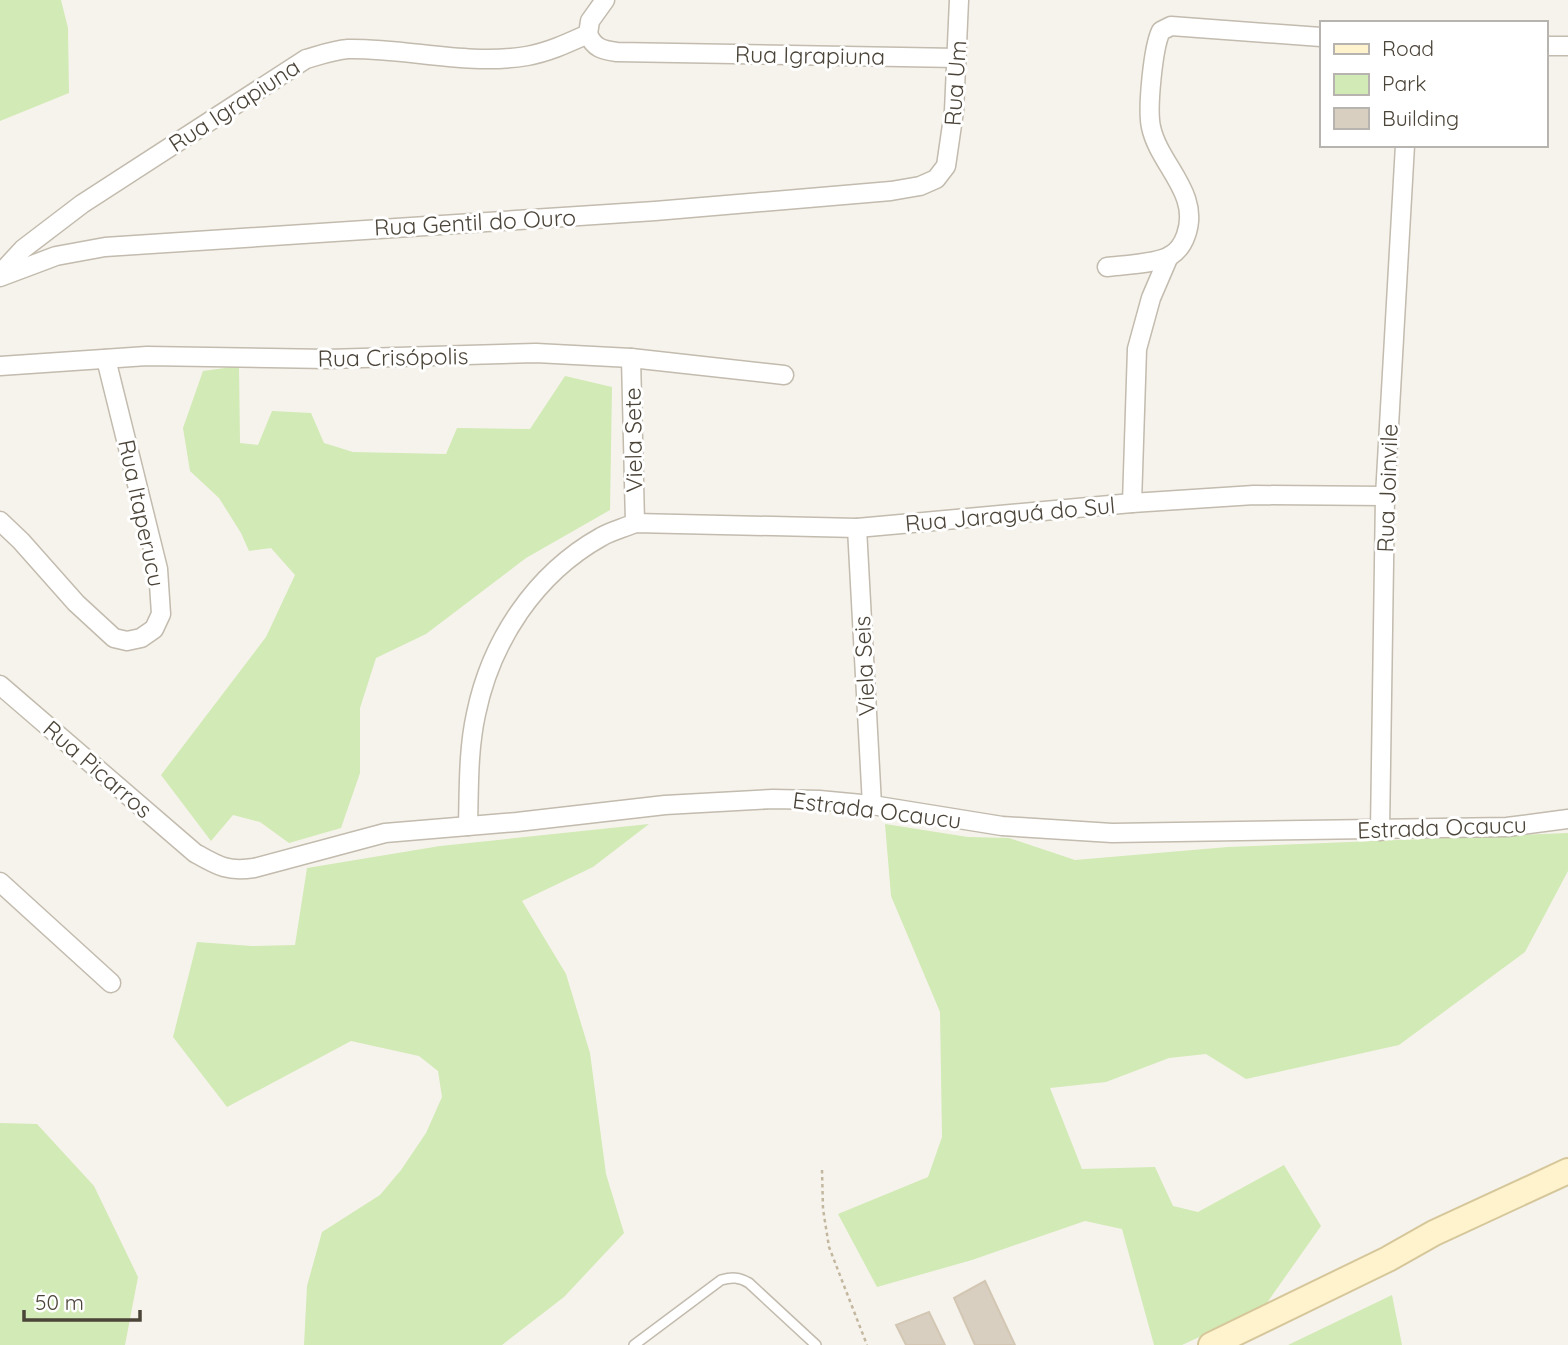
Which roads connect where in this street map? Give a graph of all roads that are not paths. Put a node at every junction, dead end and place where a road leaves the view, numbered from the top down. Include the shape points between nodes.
1 (959, 0) edge
2 (604, 1) edge
3 (588, 34) junction
4 (1320, 37) edge
5 (1547, 46) edge
6 (1568, 46) edge
7 (957, 58) junction
8 (1405, 147) edge
9 (946, 166) joint
10 (1169, 257) junction
11 (1107, 267) dead end
12 (0, 276) edge
13 (631, 358) junction
14 (106, 359) junction
15 (0, 366) edge
16 (784, 375) dead end
17 (1385, 496) junction
18 (1132, 503) junction
19 (0, 521) edge
20 (635, 523) junction
21 (857, 528) junction
22 (0, 685) edge
23 (872, 805) junction
24 (1568, 819) edge
25 (468, 826) junction
26 (1380, 831) junction
27 (195, 853) joint
28 (0, 882) edge
29 (111, 983) dead end
30 (1568, 1171) edge
31 (635, 1345) edge
32 (816, 1345) edge
33 (1212, 1345) edge

1 - 7 street, Rua Um
2 - 3 street via 590,21
3 - 7 street, Rua Igrapiuna via 602,50 617,52
3 - 12 street, Rua Igrapiuna via 526,56 447,57 346,49 306,59 82,204 23,249
4 - 10 street via 1171,26 1161,31 1150,124 1180,183 1190,218 1180,248
5 - 6 street
7 - 9 street, Rua Um
8 - 17 street, Rua Joinvile
9 - 12 street, Rua Gentil do Ouro via 936,179 891,191 105,247 56,256
10 - 11 street
10 - 18 street via 1150,298 1137,349
13 - 14 street, Rua Crisópolis via 536,353
13 - 16 street, Rua Crisópolis
13 - 20 street, Viela Sete
14 - 15 street, Rua Crisópolis
14 - 19 street, Rua Itaperucu via 158,569 161,614 154,629 141,638 114,638
17 - 18 street, Rua Jaraguá do Sul via 1254,495
17 - 26 street, Rua Joinvile
18 - 21 street, Rua Jaraguá do Sul
20 - 21 street, Rua Jaraguá do Sul
20 - 25 street via 601,537 568,559 535,589 506,631 489,666 475,715
21 - 23 street, Viela Seis
22 - 27 street, Rua Picarros
23 - 25 street, Estrada Ocaucu via 773,799 665,805
23 - 26 street, Estrada Ocaucu via 1002,826 1112,833
24 - 26 street, Estrada Ocaucu via 1507,827
25 - 27 street, Estrada Ocaucu via 385,833 234,871
28 - 29 street
30 - 33 main road
31 - 32 lane via 730,1277 749,1283

